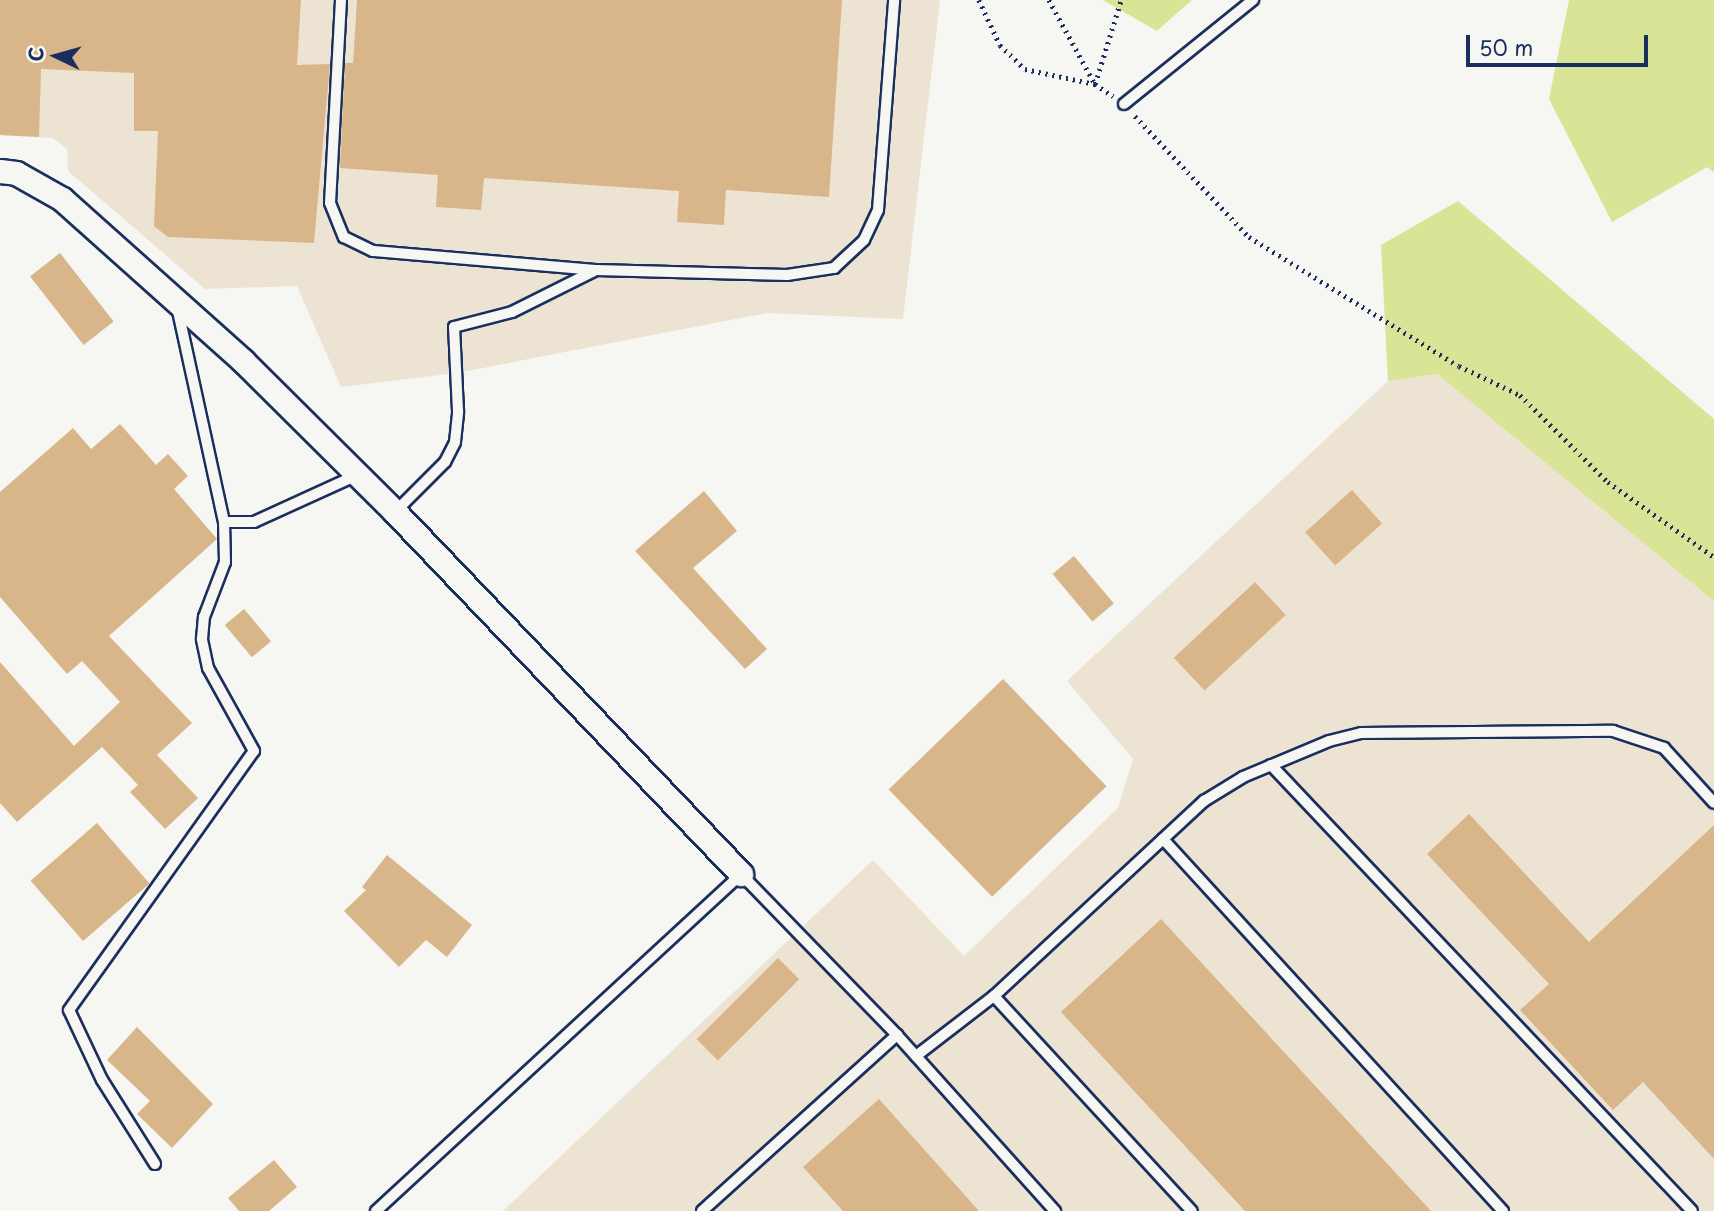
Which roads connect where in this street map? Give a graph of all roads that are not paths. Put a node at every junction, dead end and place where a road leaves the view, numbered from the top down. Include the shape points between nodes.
1 (341, 0) edge
2 (894, 0) edge
3 (1252, 0) edge
4 (1124, 104) road end
5 (0, 171) edge
6 (596, 270) junction
7 (177, 306) junction
8 (357, 475) junction
9 (395, 512) junction
10 (224, 522) junction
11 (1271, 765) junction
12 (1714, 803) edge
13 (1163, 839) junction
14 (741, 874) junction
15 (994, 996) junction
16 (897, 1035) junction
17 (916, 1056) junction
18 (155, 1164) dead end
19 (376, 1211) edge
20 (702, 1211) edge
21 (1055, 1211) edge
22 (1192, 1211) edge
23 (1503, 1211) edge
24 (1692, 1211) edge

1 - 6 lane via 330,203 344,237 373,251
2 - 6 lane via 878,210 864,240 834,268 787,275
3 - 4 lane
5 - 7 street via 16,173 62,199
6 - 9 lane via 512,312 454,327 458,411 454,442 445,462
7 - 8 street via 243,362
7 - 10 lane
8 - 9 street
8 - 10 lane via 254,522
9 - 14 street
10 - 18 lane via 225,562 204,617 202,639 208,668 254,751 69,1010 102,1080
11 - 12 lane via 1361,733 1614,731 1664,748
11 - 13 lane via 1204,801
11 - 24 lane
13 - 15 lane
13 - 23 lane
14 - 16 lane
14 - 19 lane
15 - 17 lane
15 - 22 lane
16 - 17 lane
16 - 20 lane
17 - 21 lane

